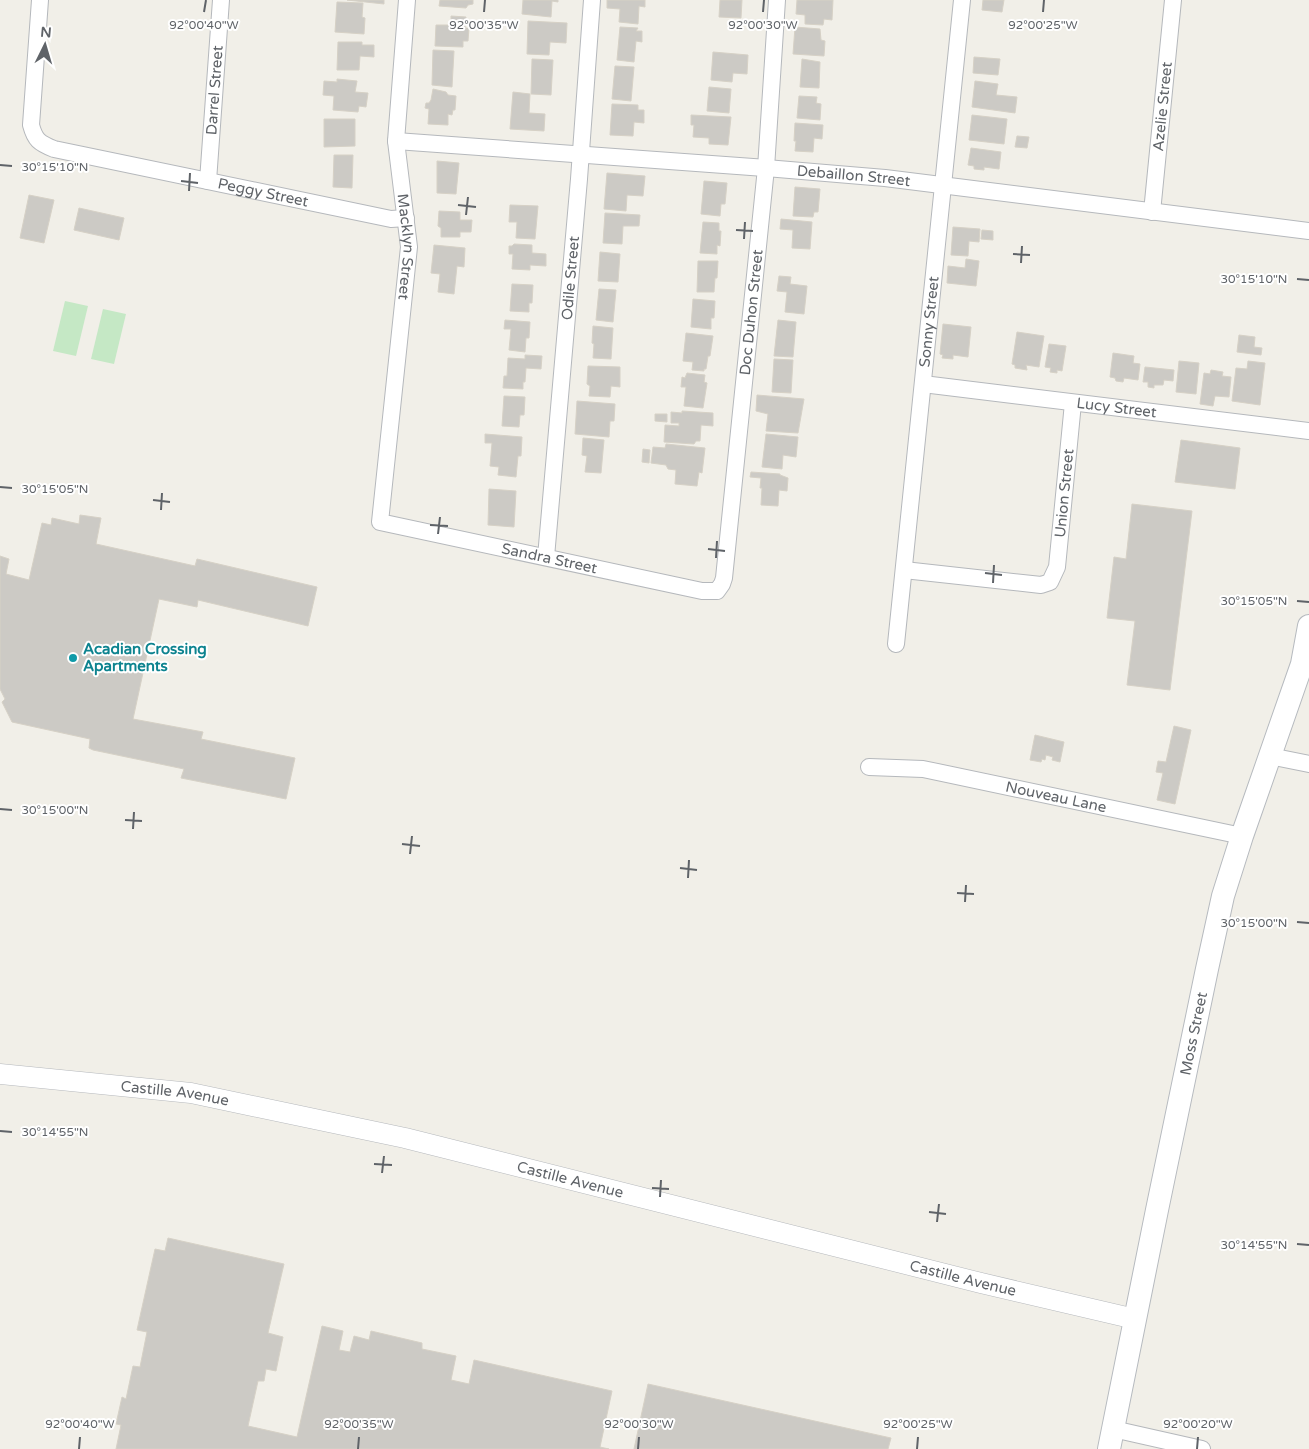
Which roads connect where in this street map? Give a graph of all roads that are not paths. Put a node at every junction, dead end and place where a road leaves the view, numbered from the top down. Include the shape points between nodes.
1 (40, 0) edge
2 (221, 0) edge
3 (407, 0) edge
4 (592, 0) edge
5 (777, 0) edge
6 (962, 0) edge
7 (1172, 0) edge
8 (396, 142) junction
9 (580, 154) junction
10 (766, 168) junction
11 (208, 181) junction
12 (943, 186) junction
13 (1152, 212) junction
14 (406, 218) junction
15 (1309, 231) edge
16 (923, 384) junction
17 (1073, 403) junction
18 (1309, 431) edge
19 (380, 522) joint
20 (546, 557) junction
21 (904, 570) junction
22 (717, 591) joint
23 (1309, 626) edge
24 (896, 644) dead end
25 (1306, 665) edge
26 (1270, 756) junction
27 (1309, 764) edge
28 (869, 767) dead end
29 (1242, 836) junction
30 (0, 1074) edge
31 (1135, 1319) junction
32 (1111, 1439) edge
33 (1202, 1449) edge

1 - 11 street, Peggy Street via 31,125 36,138 54,149
2 - 11 street, Darrel Street
3 - 8 street, Macklyn Street
4 - 9 street, Odile Street
5 - 10 street, Doc Duhon Street
6 - 12 street, Sonny Street
7 - 13 street, Azelie Street
8 - 9 street, Debaillon Street
8 - 14 street, Macklyn Street
9 - 10 street, Debaillon Street
9 - 20 street, Odile Street
10 - 12 street, Debaillon Street
10 - 22 street, Doc Duhon Street via 724,578
11 - 14 street, Peggy Street via 391,219
12 - 13 street, Debaillon Street
12 - 16 street, Sonny Street
13 - 15 street, Debaillon Street
14 - 19 street, Macklyn Street via 409,247
16 - 17 street, Lucy Street
16 - 21 street, Sonny Street
17 - 18 street, Lucy Street
17 - 21 street, Union Street via 1056,567 1050,582 1042,585
19 - 20 street, Sandra Street
20 - 22 street, Sandra Street via 702,591
21 - 24 street, Sonny Street
23 - 25 main road, Moss Street
25 - 26 main road, Moss Street
26 - 27 street
26 - 29 main road, Moss Street
28 - 29 street, Nouveau Lane via 923,768
29 - 31 main road, Moss Street via 1207,968
30 - 31 street, Castille Avenue via 192,1093 405,1138 981,1284
31 - 32 main road, Moss Street
32 - 33 street

